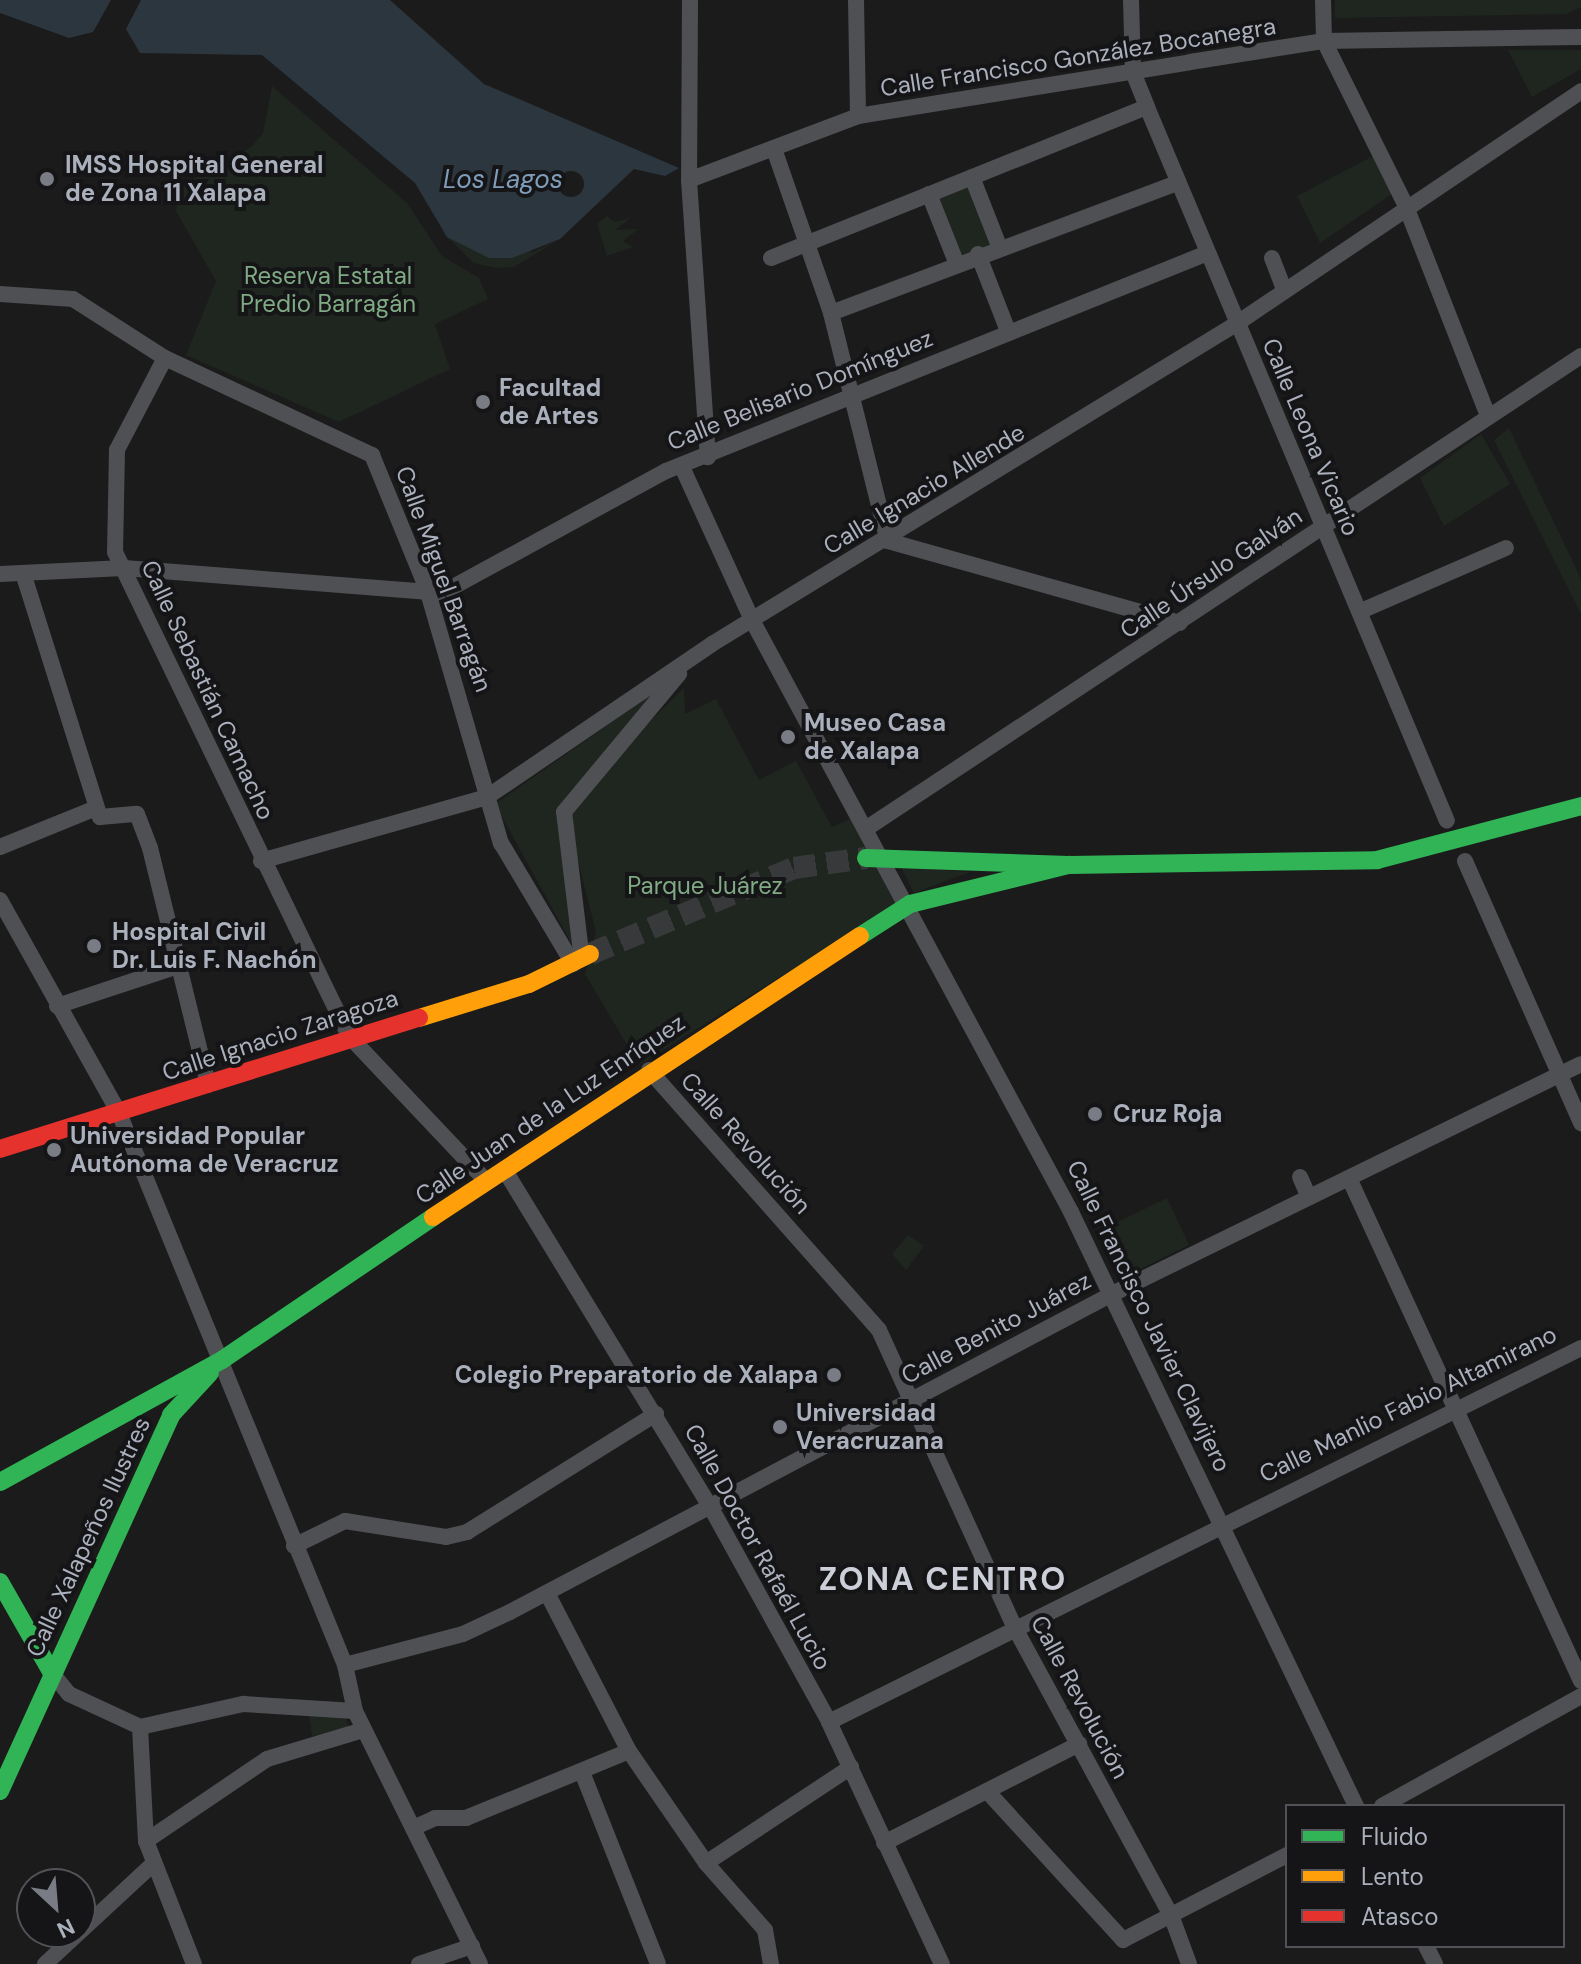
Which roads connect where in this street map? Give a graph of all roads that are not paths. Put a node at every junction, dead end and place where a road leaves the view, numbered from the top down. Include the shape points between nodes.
1 (690, 0) edge
2 (856, 0) edge
3 (1131, 0) edge
4 (1323, 0) edge
5 (1581, 37) edge
6 (1324, 41) junction
7 (1133, 72) junction
8 (1581, 91) edge
9 (1147, 107) junction
10 (858, 116) junction
11 (774, 149) junction
12 (972, 177) junction
13 (689, 180) junction
14 (1176, 183) junction
15 (929, 194) junction
16 (1405, 204) junction
17 (807, 243) junction
18 (999, 246) junction
19 (978, 254) junction
20 (1205, 254) junction
21 (771, 258) dead end
22 (1272, 258) dead end
23 (956, 262) junction
24 (1284, 290) junction
25 (0, 294) edge
26 (831, 313) junction
27 (1236, 324) junction
28 (1008, 331) junction
29 (1581, 356) edge
30 (165, 358) junction
31 (853, 392) junction
32 (1488, 416) junction
33 (708, 457) junction
34 (682, 467) junction
35 (1323, 527) junction
36 (888, 541) junction
37 (1506, 548) dead end
38 (124, 568) junction
39 (23, 573) junction
40 (0, 574) edge
41 (427, 589) junction
42 (1361, 611) junction
43 (752, 620) junction
44 (1180, 623) junction
45 (680, 673) junction
46 (487, 797) junction
47 (1581, 806) edge
48 (96, 808) junction
49 (1447, 821) dead end
50 (867, 828) junction
51 (0, 847) edge
52 (874, 857) junction
53 (261, 861) junction
54 (1465, 861) dead end
55 (1069, 865) junction
56 (0, 900) edge
57 (910, 904) junction
58 (582, 957) junction
59 (175, 967) junction
60 (57, 1006) junction
61 (349, 1036) junction
62 (1581, 1064) edge
63 (649, 1070) junction
64 (1559, 1074) junction
65 (208, 1085) junction
66 (119, 1113) junction
67 (1581, 1123) edge
68 (4, 1145) edge
69 (504, 1169) junction
70 (1300, 1177) dead end
71 (1349, 1178) junction
72 (486, 1181) junction
73 (1309, 1197) junction
74 (1112, 1294) junction
75 (1581, 1348) edge
76 (222, 1360) junction
77 (915, 1398) junction
78 (1457, 1407) junction
79 (656, 1414) junction
80 (0, 1482) edge
81 (710, 1506) junction
82 (1223, 1520) junction
83 (294, 1546) junction
84 (0, 1582) edge
85 (547, 1593) junction
86 (1016, 1630) junction
87 (345, 1665) junction
88 (52, 1673) junction
89 (1581, 1681) edge
90 (1581, 1696) edge
91 (355, 1711) junction
92 (829, 1722) junction
93 (140, 1727) junction
94 (363, 1730) junction
95 (1079, 1744) junction
96 (629, 1751) junction
97 (851, 1767) junction
98 (582, 1772) junction
99 (0, 1791) edge
100 (987, 1791) junction
101 (1355, 1804) edge
102 (1386, 1804) edge
103 (413, 1828) junction
104 (146, 1841) junction
105 (884, 1843) junction
106 (1285, 1856) edge
107 (706, 1863) junction
108 (153, 1864) junction
109 (1171, 1915) junction
110 (472, 1946) junction
111 (45, 1964) edge
112 (194, 1964) edge
113 (419, 1964) edge
114 (480, 1964) edge
115 (658, 1964) edge
116 (771, 1964) edge
117 (942, 1964) edge
118 (1189, 1964) edge

1 - 13 street
2 - 10 street
3 - 7 street
4 - 6 street
5 - 6 street, Calle Francisco González Bocanegra
6 - 7 street, Calle Francisco González Bocanegra
6 - 16 street
7 - 9 street, Calle Leona Vicario
7 - 10 street, Calle Francisco González Bocanegra
8 - 16 street, Calle Ignacio Allende
9 - 12 street
9 - 14 street, Calle Leona Vicario
10 - 11 street, Calle Francisco González Bocanegra
11 - 13 street, Calle Francisco González Bocanegra
11 - 17 street
12 - 15 street
12 - 18 street
13 - 33 street
14 - 18 street
14 - 20 street, Calle Leona Vicario
15 - 17 street
15 - 23 street
16 - 24 street, Calle Ignacio Allende
16 - 32 street
17 - 21 street
17 - 26 street
18 - 19 street
19 - 23 street
19 - 28 street
20 - 27 street, Calle Leona Vicario
20 - 28 street, Calle Belisario Domínguez
22 - 24 street
23 - 26 street
24 - 27 street, Calle Ignacio Allende
25 - 30 street, Calle Miguel Barragán via 73,299
26 - 31 street
27 - 35 street, Calle Leona Vicario
27 - 36 street, Calle Ignacio Allende
28 - 31 street, Calle Belisario Domínguez
29 - 32 street, Calle Úrsulo Galván
30 - 38 street, Calle Sebastián Camacho via 112,471 110,539
30 - 41 street, Calle Miguel Barragán via 360,445 380,469
31 - 33 street, Calle Belisario Domínguez
31 - 36 street
32 - 35 street, Calle Úrsulo Galván
33 - 34 street, Calle Belisario Domínguez
34 - 41 street, Calle Belisario Domínguez via 442,593
34 - 43 street, Calle Francisco Javier Clavijero
35 - 42 street, Calle Leona Vicario
35 - 44 street, Calle Úrsulo Galván
36 - 43 street, Calle Ignacio Allende
36 - 44 street
37 - 42 street
38 - 39 street, Calle Belisario Domínguez
38 - 41 street, Calle Belisario Domínguez
38 - 53 street, Calle Sebastián Camacho
39 - 40 street, Calle Belisario Domínguez
39 - 48 street
41 - 46 street, Calle Miguel Barragán
42 - 49 street, Calle Leona Vicario
43 - 45 street, Calle Ignacio Allende
43 - 50 street, Calle Francisco Javier Clavijero
44 - 50 street, Calle Úrsulo Galván
45 - 46 street, Calle Ignacio Allende
45 - 58 street via 564,812
46 - 53 street, Calle Ignacio Allende
46 - 58 street, Calle Miguel Barragán via 501,843
47 - 55 main road via 1377,860
48 - 51 street
48 - 59 street via 105,819 137,814
50 - 52 street, Calle Francisco Javier Clavijero
52 - 55 main road
52 - 57 street, Calle Francisco Javier Clavijero
53 - 61 street, Calle Sebastián Camacho
54 - 64 street
55 - 57 main road, Calle Juan de la Luz Enríquez
56 - 60 street
57 - 63 main road, Calle Juan de la Luz Enríquez
57 - 74 street, Calle Francisco Javier Clavijero
58 - 61 main road, Calle Ignacio Zaragoza via 529,984
59 - 60 street
59 - 65 street
60 - 66 street
61 - 65 main road, Calle Ignacio Zaragoza
61 - 72 street, Calle Sebastián Camacho
62 - 64 street, Calle Benito Juárez
63 - 69 main road, Calle Juan de la Luz Enríquez
63 - 77 street, Calle Revolución via 730,1169 858,1298
64 - 67 street
64 - 71 street, Calle Benito Juárez
65 - 66 main road, Calle Ignacio Zaragoza
66 - 68 main road, Calle Ignacio Zaragoza
66 - 76 street
69 - 72 main road, Calle Juan de la Luz Enríquez
69 - 79 street, Calle Doctor Rafaél Lucio
70 - 73 street
71 - 73 street, Calle Benito Juárez
71 - 78 street
72 - 76 main road, Calle Juan de la Luz Enríquez
73 - 74 street, Calle Benito Juárez
74 - 77 street, Calle Benito Juárez
74 - 82 street, Calle Francisco Javier Clavijero
75 - 78 street, Calle Manlio Fabio Altamirano
76 - 80 main road
76 - 83 street
76 - 88 main road, Calle Xalapeños Ilustres via 171,1415
77 - 81 street, Calle Benito Juárez
77 - 86 street, Calle Revolución
78 - 82 street, Calle Manlio Fabio Altamirano
78 - 89 street
79 - 81 street, Calle Doctor Rafaél Lucio
79 - 83 street via 467,1532 446,1537 345,1521
81 - 85 street, Calle Benito Juárez
81 - 92 street, Calle Doctor Rafaél Lucio
82 - 86 street, Calle Manlio Fabio Altamirano
82 - 101 street, Calle Francisco Javier Clavijero
83 - 87 street
84 - 88 main road
85 - 87 street, Calle Benito Juárez via 463,1634
85 - 96 street
86 - 92 street, Calle Manlio Fabio Altamirano
86 - 95 street, Calle Revolución
87 - 91 street
88 - 93 street via 69,1694
88 - 99 main road, Calle Xalapeños Ilustres
90 - 102 street
91 - 93 street via 243,1704
91 - 94 street
92 - 97 street, Calle Doctor Rafaél Lucio
93 - 104 street
94 - 103 street
94 - 104 street via 267,1759
95 - 100 street
95 - 109 street, Calle Revolución
96 - 98 street
96 - 107 street
97 - 105 street, Calle Doctor Rafaél Lucio
97 - 107 street
98 - 103 street via 466,1818 435,1818
98 - 115 street
100 - 105 street
100 - 109 street via 1123,1940
103 - 110 street
104 - 108 street
105 - 117 street, Calle Doctor Rafaél Lucio
106 - 109 street
107 - 116 street via 765,1930
108 - 111 street
108 - 112 street
109 - 118 street, Calle Revolución
110 - 113 street
110 - 114 street

